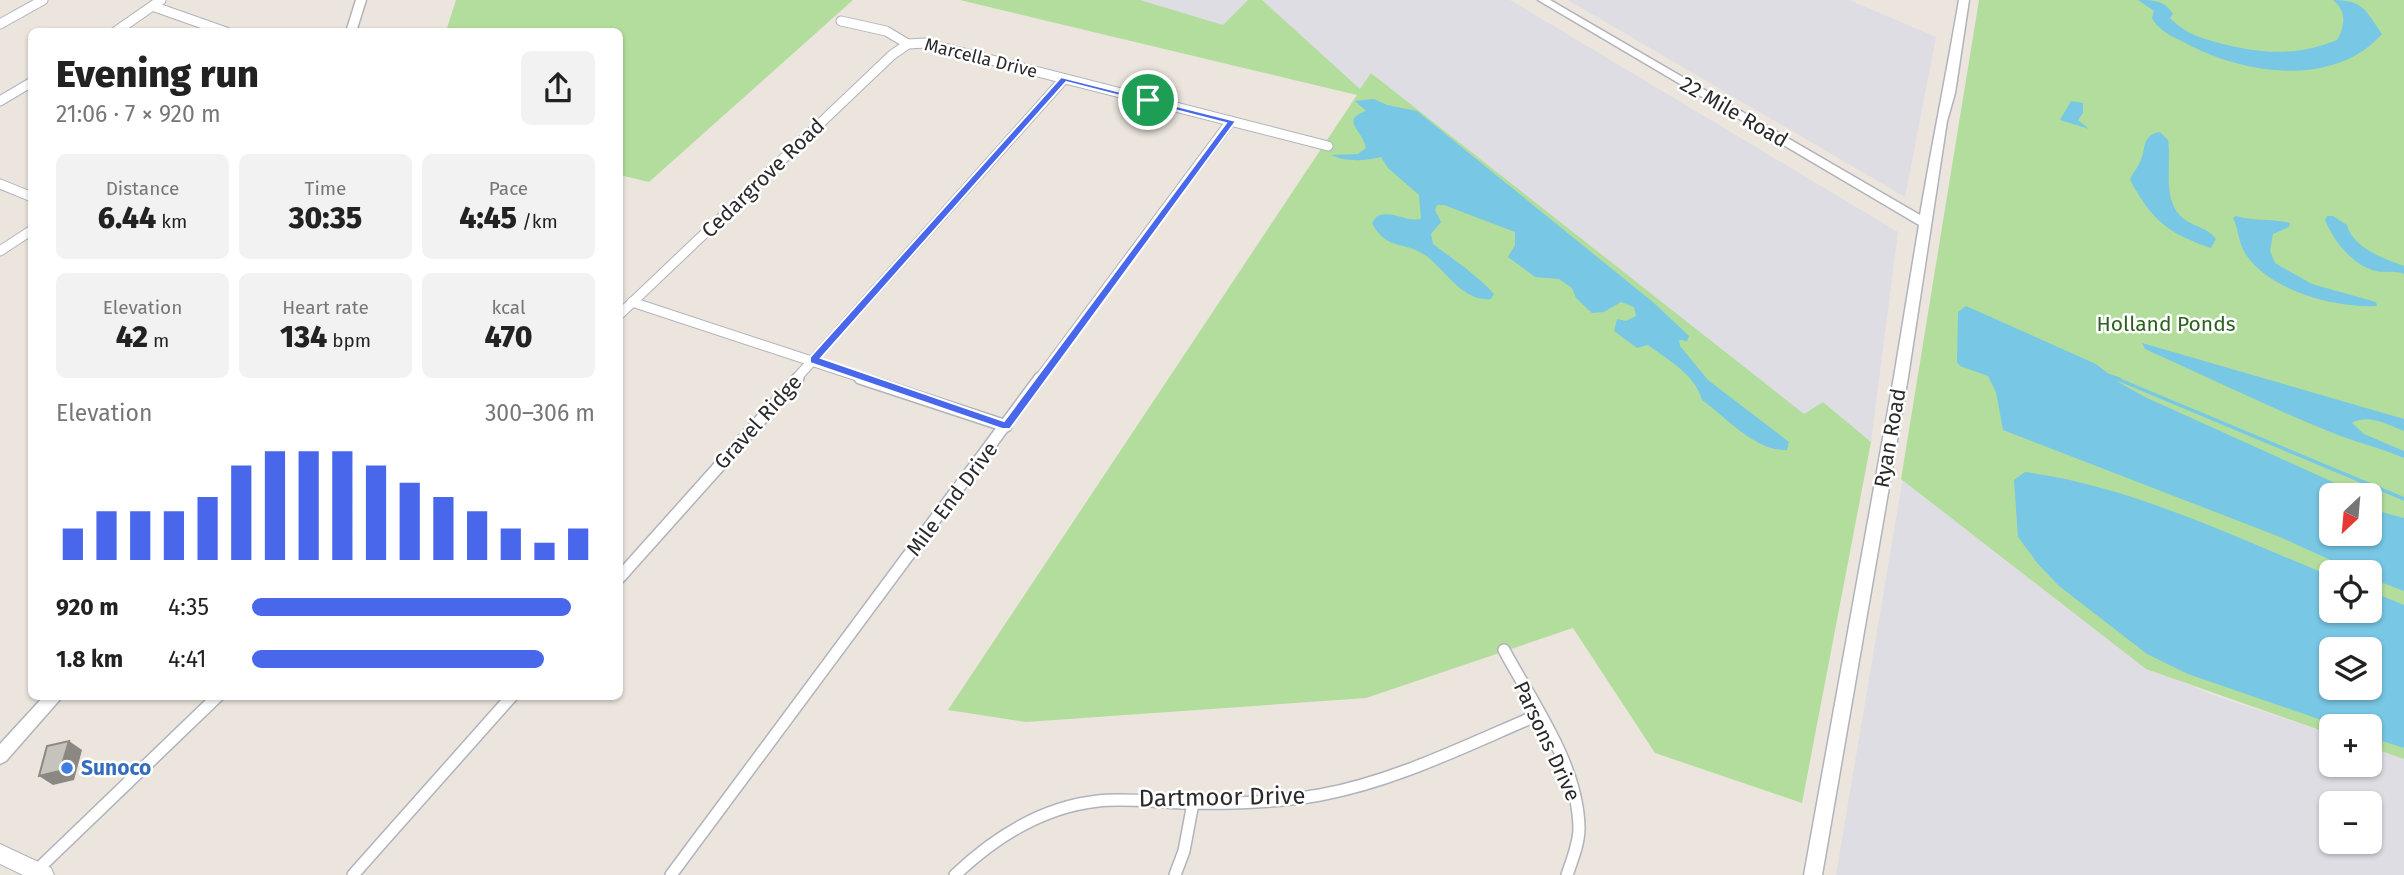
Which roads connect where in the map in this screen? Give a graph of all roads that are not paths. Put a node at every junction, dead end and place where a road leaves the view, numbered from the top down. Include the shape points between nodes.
1 (43, 0) edge
2 (361, 0) edge
3 (1543, 0) edge
4 (1964, 0) edge
5 (158, 3) edge
6 (841, 21) dead end
7 (0, 24) edge
8 (121, 28) edge
9 (217, 28) edge
10 (352, 28) edge
11 (908, 44) junction
12 (1064, 79) junction
13 (28, 84) edge
14 (0, 101) edge
15 (1231, 121) junction
16 (1328, 146) dead end
17 (0, 184) edge
18 (28, 195) edge
19 (1924, 223) junction
20 (28, 233) edge
21 (0, 251) edge
22 (632, 302) junction
23 (623, 311) edge
24 (814, 360) junction
25 (1006, 426) junction
26 (623, 574) edge
27 (1504, 650) dead end
28 (51, 700) edge
29 (214, 700) edge
30 (508, 700) edge
31 (1538, 715) junction
32 (0, 756) edge
33 (1192, 803) junction
34 (0, 854) edge
35 (40, 873) edge
36 (352, 875) edge
37 (671, 875) edge
38 (955, 875) edge
39 (1175, 875) edge
40 (1567, 875) edge
41 (1813, 875) edge

1 - 7 street
2 - 10 street
3 - 19 street, 22 Mile Road
4 - 19 street, Ryan Road
5 - 8 street
5 - 9 street
6 - 11 street, Marcella Drive via 890,32
11 - 12 street, Marcella Drive via 925,43
11 - 22 street, Cedargrove Road
12 - 15 street, Marcella Drive
12 - 24 street, Gravel Ridge
13 - 14 street
15 - 16 street, Marcella Drive
15 - 25 street, Mile End Drive
17 - 18 street
19 - 41 street, Ryan Road
20 - 21 street
22 - 23 street, Cedargrove Road
22 - 24 street
24 - 25 street
24 - 26 street, Gravel Ridge
25 - 37 street, Mile End Drive
27 - 31 street, Parsons Drive
28 - 32 street
29 - 35 street
30 - 36 street
31 - 33 street, Dartmoor Drive via 1366,784 1303,797
31 - 40 street, Parsons Drive via 1578,806 1577,843
33 - 38 street, Dartmoor Drive via 1111,800 1062,808 1002,835
33 - 39 street
34 - 35 main road

